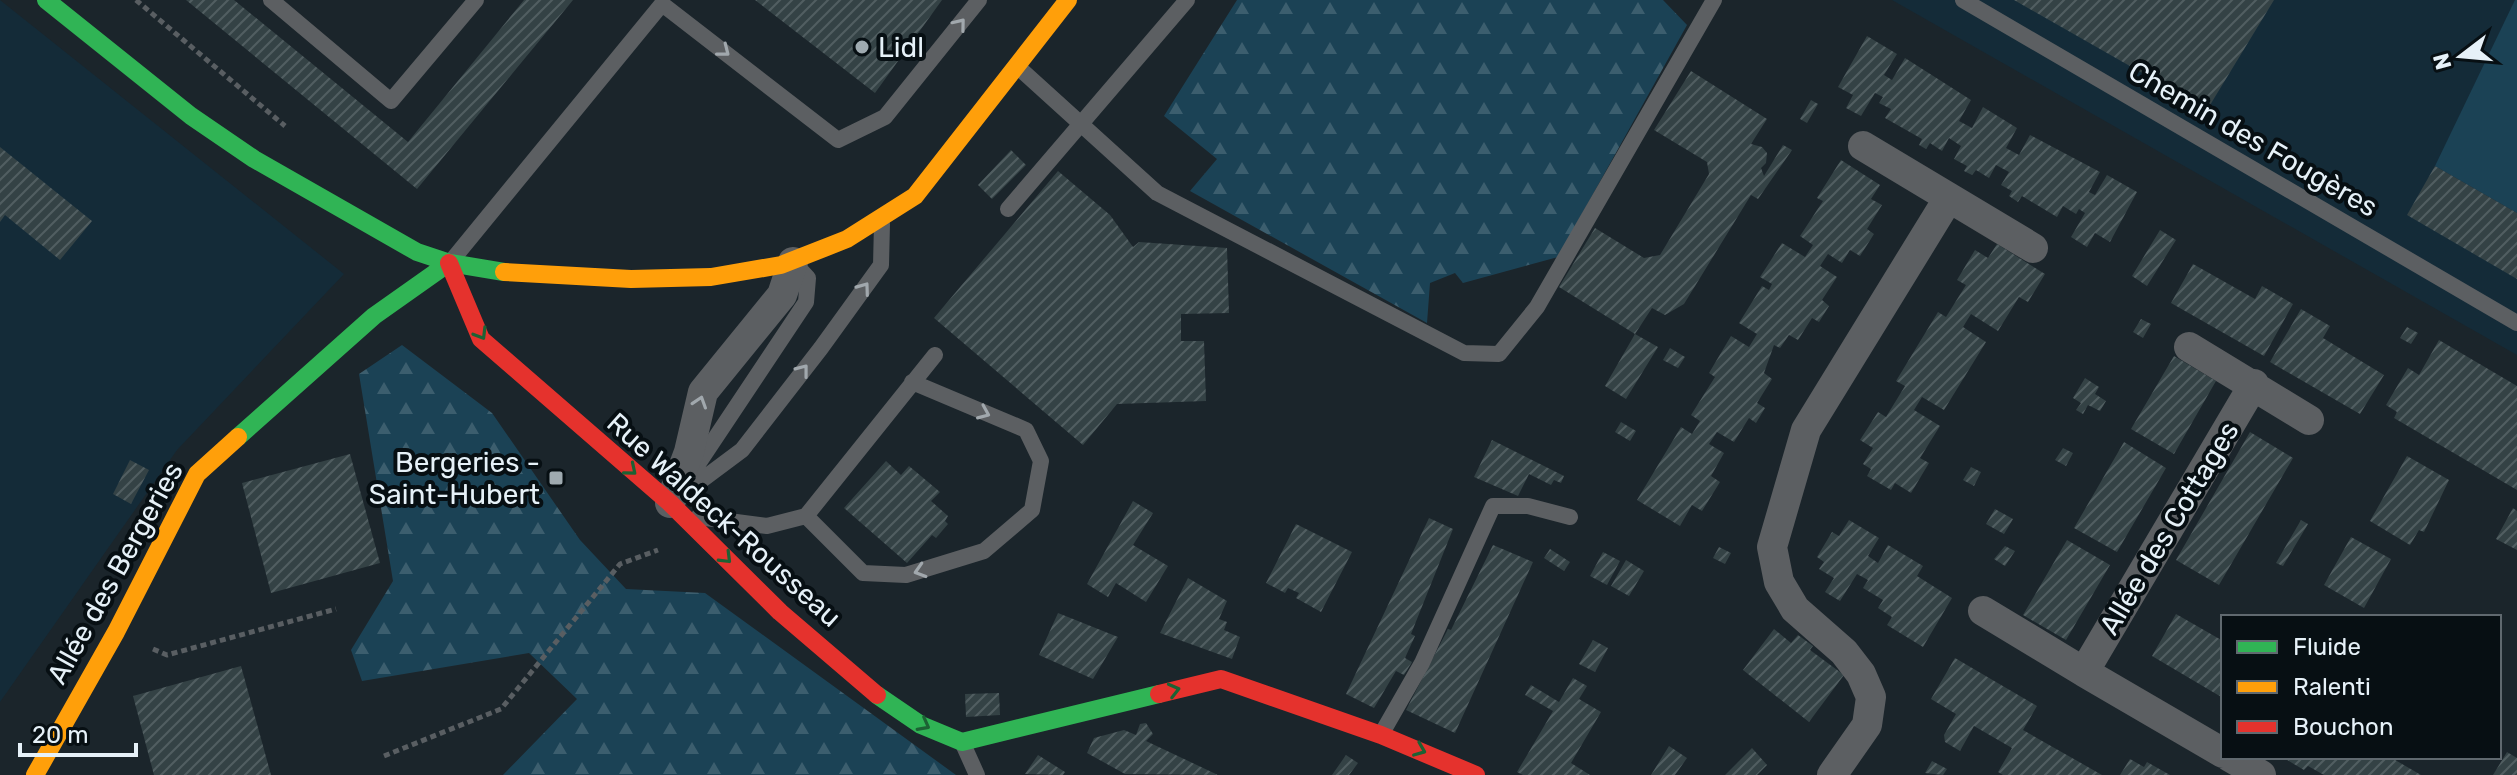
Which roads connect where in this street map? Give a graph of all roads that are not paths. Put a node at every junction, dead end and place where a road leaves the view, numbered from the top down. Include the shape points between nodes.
1 (46, 0) edge
2 (271, 0) edge
3 (476, 0) edge
4 (979, 0) edge
5 (1068, 0) edge
6 (1187, 0) edge
7 (1714, 0) edge
8 (1963, 0) edge
9 (1017, 67) junction
10 (1081, 123) junction
11 (1863, 146) dead end
12 (1948, 199) junction
13 (1008, 209) dead end
14 (882, 221) junction
15 (2033, 248) dead end
16 (793, 262) junction
17 (449, 263) junction
18 (2517, 323) edge
19 (2189, 347) dead end
20 (935, 355) dead end
21 (912, 382) junction
22 (2254, 384) junction
23 (2309, 420) dead end
24 (675, 509) junction
25 (806, 516) junction
26 (1570, 517) dead end
27 (1983, 611) dead end
28 (2084, 672) junction
29 (1381, 735) junction
30 (962, 742) junction
31 (2221, 752) edge
32 (2233, 759) edge
33 (35, 775) edge
34 (977, 775) edge
35 (1476, 775) edge
36 (1832, 775) edge
37 (2261, 775) edge

1 - 17 street via 215,134 403,247
2 - 3 lane via 391,101
17 -> 4 lane via 662,4 838,140 885,117
5 - 9 street
6 - 10 lane
7 - 10 lane via 1537,307 1499,354 1464,353 1157,193
8 - 18 lane, Chemin des Fougères
9 - 10 lane
9 - 14 street via 915,196
10 - 13 lane
11 - 12 street
12 - 15 street
12 - 36 street via 1806,430 1772,547 1779,582 1795,609 1844,652 1871,697 1867,725
14 - 16 street
24 -> 14 lane via 742,450 881,265
16 - 17 street via 698,280 541,276
24 -> 16 street via 703,392 782,295
17 -> 24 street, Rue Waldeck-Rousseau via 481,339
17 - 33 street, Allée des Bergeries via 374,316 197,474
19 - 22 street
20 - 21 lane
21 - 25 lane
21 -> 25 lane via 1026,430 1041,461 1032,510 984,551 906,575 863,573
22 - 23 street
22 - 28 street, Allée des Cottages
24 - 25 lane via 767,526
24 -> 30 street, Rue Waldeck-Rousseau via 780,612 877,695 921,725
26 - 29 lane via 1528,506 1493,506 1422,663
27 - 28 street
28 - 31 street
30 -> 29 street via 1221,679
29 -> 35 street
30 - 34 lane
32 - 37 street

